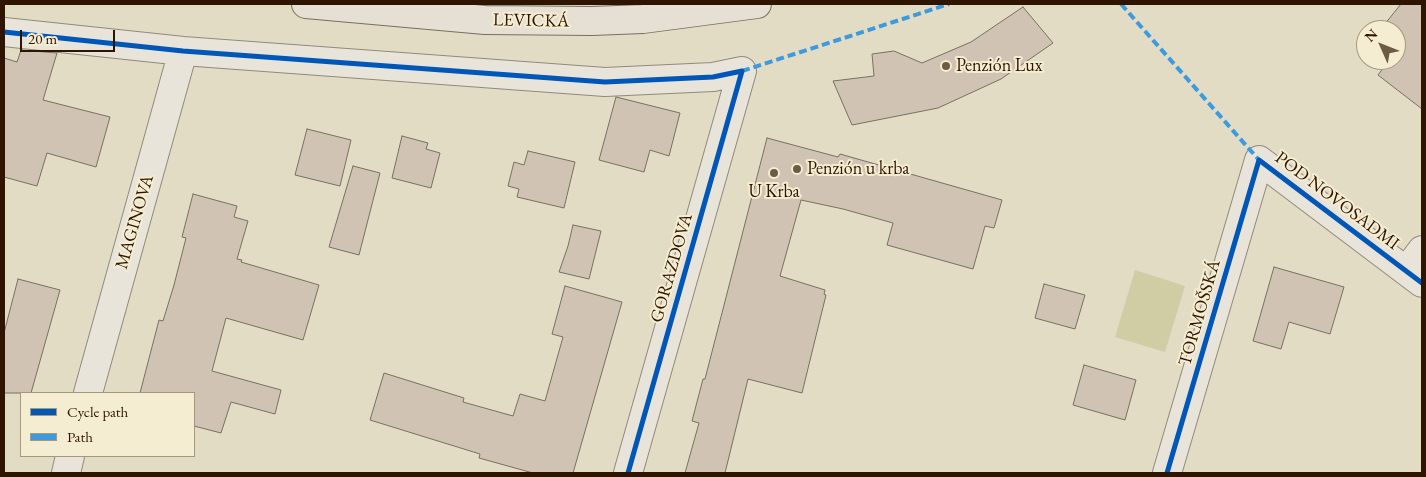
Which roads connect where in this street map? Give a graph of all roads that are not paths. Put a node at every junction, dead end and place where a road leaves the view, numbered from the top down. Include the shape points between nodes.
1 (306, 4) edge
2 (756, 4) edge
3 (4, 32) edge
4 (183, 51) junction
5 (1260, 160) joint
6 (1417, 268) edge
7 (88, 392) edge
8 (70, 457) edge
9 (66, 473) edge
10 (628, 473) edge
11 (1167, 473) edge

1 - 2 main road, LEVICKÁ via 485,20 592,21 643,19
3 - 4 street
4 - 7 street, MAGINOVA
4 - 10 street, GORAZDOVA via 605,82 713,77 742,71
5 - 6 street, POD NOVOSADMI
5 - 11 street, TORMOŠSKÁ
8 - 9 street

